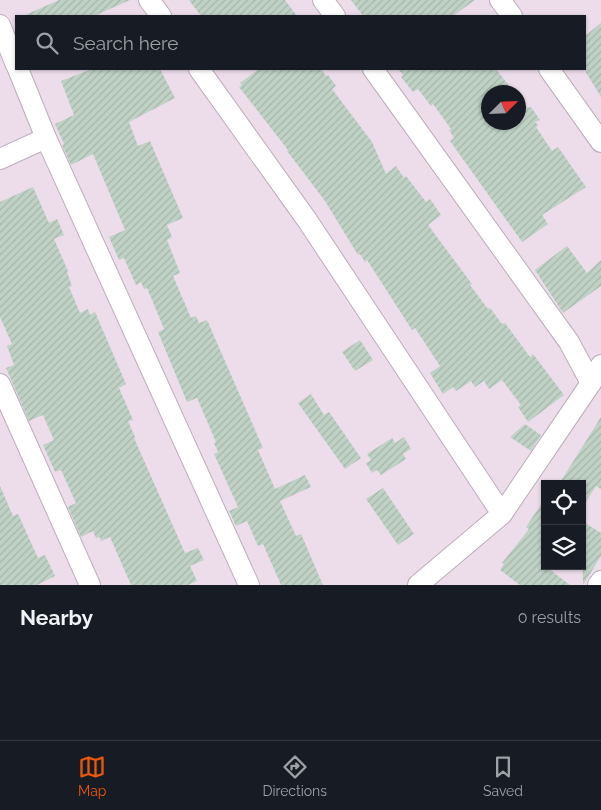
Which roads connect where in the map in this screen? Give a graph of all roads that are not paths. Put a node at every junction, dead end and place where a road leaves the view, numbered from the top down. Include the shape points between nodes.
1 (150, 0) edge
2 (323, 0) edge
3 (500, 0) edge
4 (160, 15) edge
5 (334, 15) edge
6 (511, 15) edge
7 (0, 25) edge
8 (15, 62) edge
9 (18, 70) edge
10 (199, 70) edge
11 (374, 70) edge
12 (550, 70) edge
13 (46, 138) junction
14 (601, 142) edge
15 (0, 159) edge
16 (601, 365) edge
17 (591, 383) junction
18 (0, 384) edge
19 (502, 514) junction
20 (601, 581) edge
21 (90, 585) edge
22 (249, 585) edge
23 (418, 585) edge
24 (598, 585) edge

1 - 4 street
2 - 5 street
3 - 6 street
7 - 8 street
9 - 13 street
10 - 19 street via 306,220
11 - 17 street via 569,342
12 - 14 street
13 - 15 street
13 - 22 street
16 - 17 street
17 - 19 street
18 - 21 street
19 - 23 street
20 - 24 street

